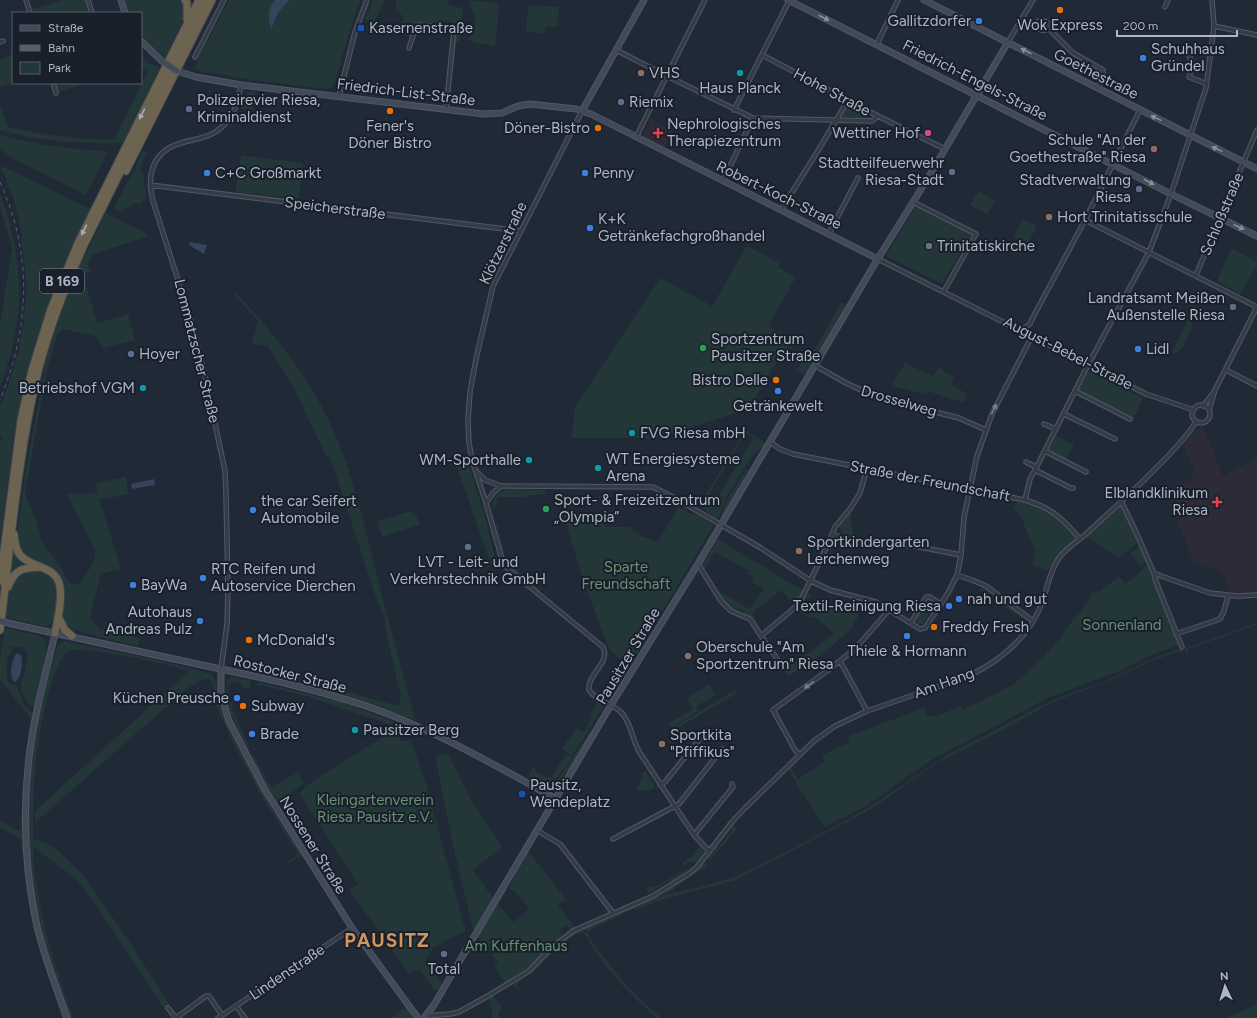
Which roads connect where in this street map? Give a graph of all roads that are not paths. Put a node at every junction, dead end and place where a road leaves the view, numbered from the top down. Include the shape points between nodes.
1 (26, 0) edge
2 (88, 0) edge
3 (121, 0) edge
4 (185, 0) edge
5 (199, 0) edge
6 (206, 0) edge
7 (212, 0) edge
8 (224, 0) edge
9 (367, 0) edge
10 (644, 0) edge
11 (705, 0) edge
12 (789, 0) edge
13 (898, 0) edge
14 (924, 0) edge
15 (1033, 0) edge
16 (1168, 0) edge
17 (1212, 0) edge
18 (1165, 7) dead end
19 (30, 12) edge
20 (92, 12) edge
21 (125, 12) edge
22 (187, 24) junction
23 (1214, 26) junction
24 (1049, 29) dead end
25 (1257, 36) edge
26 (142, 42) edge
27 (1008, 42) junction
28 (877, 44) junction
29 (409, 48) dead end
30 (616, 50) junction
31 (762, 55) junction
32 (1189, 55) dead end
33 (195, 57) dead end
34 (177, 71) junction
35 (667, 76) junction
36 (53, 84) edge
37 (1207, 84) junction
38 (241, 85) junction
39 (1098, 88) junction
40 (56, 93) dead end
41 (977, 95) junction
42 (339, 96) junction
43 (848, 100) junction
44 (446, 109) junction
45 (734, 110) junction
46 (1140, 110) junction
47 (582, 111) junction
48 (878, 116) junction
49 (753, 118) junction
50 (837, 120) junction
51 (1257, 130) edge
52 (1191, 135) junction
53 (636, 137) junction
54 (945, 149) junction
55 (1244, 162) junction
56 (1112, 164) junction
57 (1257, 169) edge
58 (858, 178) dead end
59 (723, 181) junction
60 (114, 185) junction
61 (150, 185) junction
62 (1171, 194) junction
63 (913, 202) junction
64 (781, 210) junction
65 (1220, 217) junction
66 (1085, 220) junction
67 (522, 230) junction
68 (829, 233) junction
69 (1257, 236) edge
70 (1149, 252) junction
71 (878, 259) junction
72 (1196, 275) junction
73 (944, 291) junction
74 (1257, 307) edge
75 (1021, 330) junction
76 (1032, 336) junction
77 (1088, 365) junction
78 (816, 366) junction
79 (1226, 370) junction
80 (1257, 386) edge
81 (1216, 390) junction
82 (1075, 391) junction
83 (1203, 406) junction
84 (1194, 410) junction
85 (1209, 410) junction
86 (1064, 414) junction
87 (1130, 419) dead end
88 (1196, 421) junction
89 (1044, 424) dead end
90 (1056, 429) junction
91 (986, 430) junction
92 (1115, 439) dead end
93 (770, 442) junction
94 (1044, 451) junction
95 (1026, 462) dead end
96 (868, 468) junction
97 (1036, 469) junction
98 (475, 470) junction
99 (1086, 472) dead end
100 (501, 486) junction
101 (1073, 488) dead end
102 (970, 489) junction
103 (1025, 500) junction
104 (1121, 501) junction
105 (486, 503) junction
106 (13, 524) junction
107 (721, 525) junction
108 (833, 534) junction
109 (1080, 539) junction
110 (961, 555) junction
111 (698, 564) junction
112 (44, 567) junction
113 (957, 575) junction
114 (1155, 576) junction
115 (0, 581) edge
116 (811, 581) junction
117 (1257, 595) edge
118 (4, 596) junction
119 (1228, 596) junction
120 (940, 606) junction
121 (889, 610) junction
122 (58, 616) junction
123 (0, 621) edge
124 (1033, 621) junction
125 (911, 623) junction
126 (0, 630) edge
127 (55, 633) junction
128 (1176, 634) junction
129 (72, 636) junction
130 (761, 636) junction
131 (1182, 647) dead end
132 (778, 660) dead end
133 (840, 661) junction
134 (221, 669) junction
135 (612, 705) junction
136 (867, 711) junction
137 (706, 731) dead end
138 (722, 749) dead end
139 (800, 755) junction
140 (732, 784) dead end
141 (660, 785) junction
142 (556, 799) junction
143 (675, 806) junction
144 (538, 831) junction
145 (694, 835) junction
146 (613, 839) dead end
147 (709, 851) junction
148 (613, 913) junction
149 (352, 928) junction
150 (236, 1006) junction
151 (168, 1008) dead end
152 (451, 1016) edge
153 (220, 1017) edge
154 (425, 1017) edge
155 (67, 1018) edge
156 (176, 1018) edge
157 (245, 1018) edge
158 (418, 1018) edge

1 - 19 street
2 - 20 street
3 - 21 street
4 - 22 highway
5 - 22 highway, B 169
6 - 60 highway, B 169
7 - 34 highway
8 - 33 street
9 - 42 street via 355,32
10 - 30 street, Klötzerstraße
11 - 35 street
12 -> 28 street, Friedrich-Engels-Straße
12 - 31 street
13 - 28 street
14 - 27 street, Goethestraße
15 - 27 street
16 - 18 street
17 - 23 street
22 -> 115 highway, B 169 via 78,243 49,315 32,370 21,420
23 - 25 street
23 - 37 street
24 - 39 street via 1073,53 1103,70
26 - 34 street, Friedrich-List-Straße, bridge
39 -> 27 street, Goethestraße
27 - 41 street
28 - 41 street, Friedrich-Engels-Straße
29 - 44 street via 418,25 454,31
30 - 35 street
30 - 47 street, Klötzerstraße
31 - 43 street, Hohe Straße
31 - 45 street
32 - 37 street via 1193,65 1188,77
34 - 38 street, Friedrich-List-Straße
34 - 60 highway via 123,177
35 - 45 street
35 - 53 street
36 - 40 street
37 - 52 street
38 - 42 street, Friedrich-List-Straße
38 - 61 street, Lommatzscher Straße via 233,114 224,126 212,135 177,144 162,153 153,168
39 - 46 street, Goethestraße
41 - 54 street
41 - 56 street, Friedrich-Engels-Straße
42 - 44 street, Friedrich-List-Straße
43 - 48 street, Hohe Straße
43 - 50 street
44 - 47 street, Friedrich-List-Straße via 494,114 530,104
45 - 49 street
52 -> 46 street, Goethestraße
46 - 56 street
47 - 53 street, Robert-Koch-Straße
47 - 67 street, Klötzerstraße
48 - 50 street via 872,121
48 - 54 street, Hohe Straße
49 - 50 street
49 - 59 street
50 - 64 street
51 - 55 street, Schloßstraße
55 -> 52 street, Goethestraße
52 - 62 street
53 - 59 street, Robert-Koch-Straße
54 - 63 street
55 - 57 street, Goethestraße
55 - 65 street, Schloßstraße
56 -> 62 street, Friedrich-Engels-Straße
56 - 66 street
58 - 68 street
59 - 64 street, Robert-Koch-Straße
60 - 106 highway, B 169 via 71,275 46,343 28,418
61 - 67 street, Speicherstraße
61 - 134 street, Lommatzscher Straße via 193,328 224,471 228,602
62 - 65 street, Friedrich-Engels-Straße
62 - 70 street
63 - 71 street, Pausitzer Straße
63 - 73 street via 976,234
64 - 68 street, Robert-Koch-Straße
65 -> 69 street, Friedrich-Engels-Straße
65 - 72 street, Schloßstraße
66 - 70 street
66 - 75 street via 1032,321
67 - 98 street, Klötzerstraße via 493,286 476,359 468,420 470,450
68 - 71 street, Robert-Koch-Straße
70 - 72 street
70 - 77 street
71 - 73 street, August-Bebel-Straße
71 - 78 street, Pausitzer Straße
72 - 74 street
73 - 75 street, August-Bebel-Straße
74 - 79 street
75 - 76 street, August-Bebel-Straße
76 - 77 street, August-Bebel-Straße
91 -> 76 street
77 - 82 street
77 - 84 street, August-Bebel-Straße via 1146,394
78 - 91 street, Drosselweg via 876,397 959,418
78 - 93 street, Pausitzer Straße
79 - 80 street
79 - 81 street
81 - 83 street
81 - 85 street
82 - 86 street
82 - 87 street
83 - 84 street via 1198,406
83 - 85 street
84 - 88 street via 1193,416
85 - 88 street via 1210,418 1206,422
86 - 90 street
86 - 92 street
88 - 104 street, Am Hang via 1172,452
89 - 90 street
90 - 94 street
91 - 102 street
93 - 96 street, Straße der Freundschaft via 793,454
93 - 107 street, Pausitzer Straße
94 - 97 street
94 - 99 street
95 - 97 street
96 - 102 street, Straße der Freundschaft
96 - 108 street via 860,493 836,524
97 - 101 street
97 - 103 street via 1030,479
98 - 100 street via 485,480
98 - 105 street, Klötzerstraße
100 - 105 street
100 - 107 street via 651,487 665,492
102 - 103 street, Straße der Freundschaft
102 - 110 street via 964,517
103 - 109 street, Straße der Freundschaft via 1057,514
104 - 109 street, Am Hang
104 - 114 street
105 - 135 street, Klötzerstraße via 503,563 507,568 603,647 603,660 588,687 593,694
106 - 112 highway via 20,555
106 - 118 highway, B 169
107 - 111 street, Pausitzer Straße
107 - 116 street via 770,553
108 - 110 street via 850,542 909,545
108 - 116 street
109 - 124 street, Am Hang via 1064,551 1054,566 1043,601
110 - 113 street
111 - 130 street via 721,601 731,611 750,619
111 - 135 street, Pausitzer Straße
112 - 118 highway via 18,571
112 - 122 highway via 52,572 60,586
113 - 120 street
113 - 124 street via 996,592
114 - 119 street via 1156,574 1210,593
114 - 128 street
116 - 121 street via 830,590 870,599
116 - 130 street via 798,606
117 - 119 street
118 - 126 highway, B 169
119 - 128 street via 1220,619
120 - 125 street via 925,628 920,629
120 - 125 street via 930,597 926,598
121 - 125 street
121 - 133 street via 862,642
122 - 127 highway
122 - 129 highway via 65,630
123 - 127 street, Rostocker Straße, bridge
124 - 136 street, Am Hang via 1015,645 983,669 962,679
127 - 129 street, Rostocker Straße
127 - 155 street via 31,743 26,785 26,839 37,924 46,959
128 - 131 street
129 - 134 street, Rostocker Straße
130 - 132 street
133 - 136 street
133 -> 139 street via 773,710
134 - 142 street, Rostocker Straße via 316,691 398,718 437,735
134 - 149 street, Nossener Straße via 225,708 251,765
135 - 141 street via 627,720 636,746
135 - 142 street, Pausitzer Straße
136 - 139 street, Am Hang via 835,726
137 - 141 street
138 - 143 street
139 - 147 street, Am Hang via 736,818
140 - 145 street via 733,787
141 - 143 street
142 - 144 street, Pausitzer Straße
143 - 145 street
143 - 146 street
144 - 148 street via 560,844
144 - 154 street, Pausitzer Straße
145 - 147 street
147 - 148 street, Am Hang via 695,869 673,884
148 - 152 street, Am Hang via 573,931 525,974
149 - 150 street, Lindenstraße
149 - 158 street, Nossener Straße
150 - 153 street, Lindenstraße
150 - 157 street
151 - 156 street
152 - 154 street, Am Hang
153 - 156 street, Lindenstraße via 209,996 206,996

